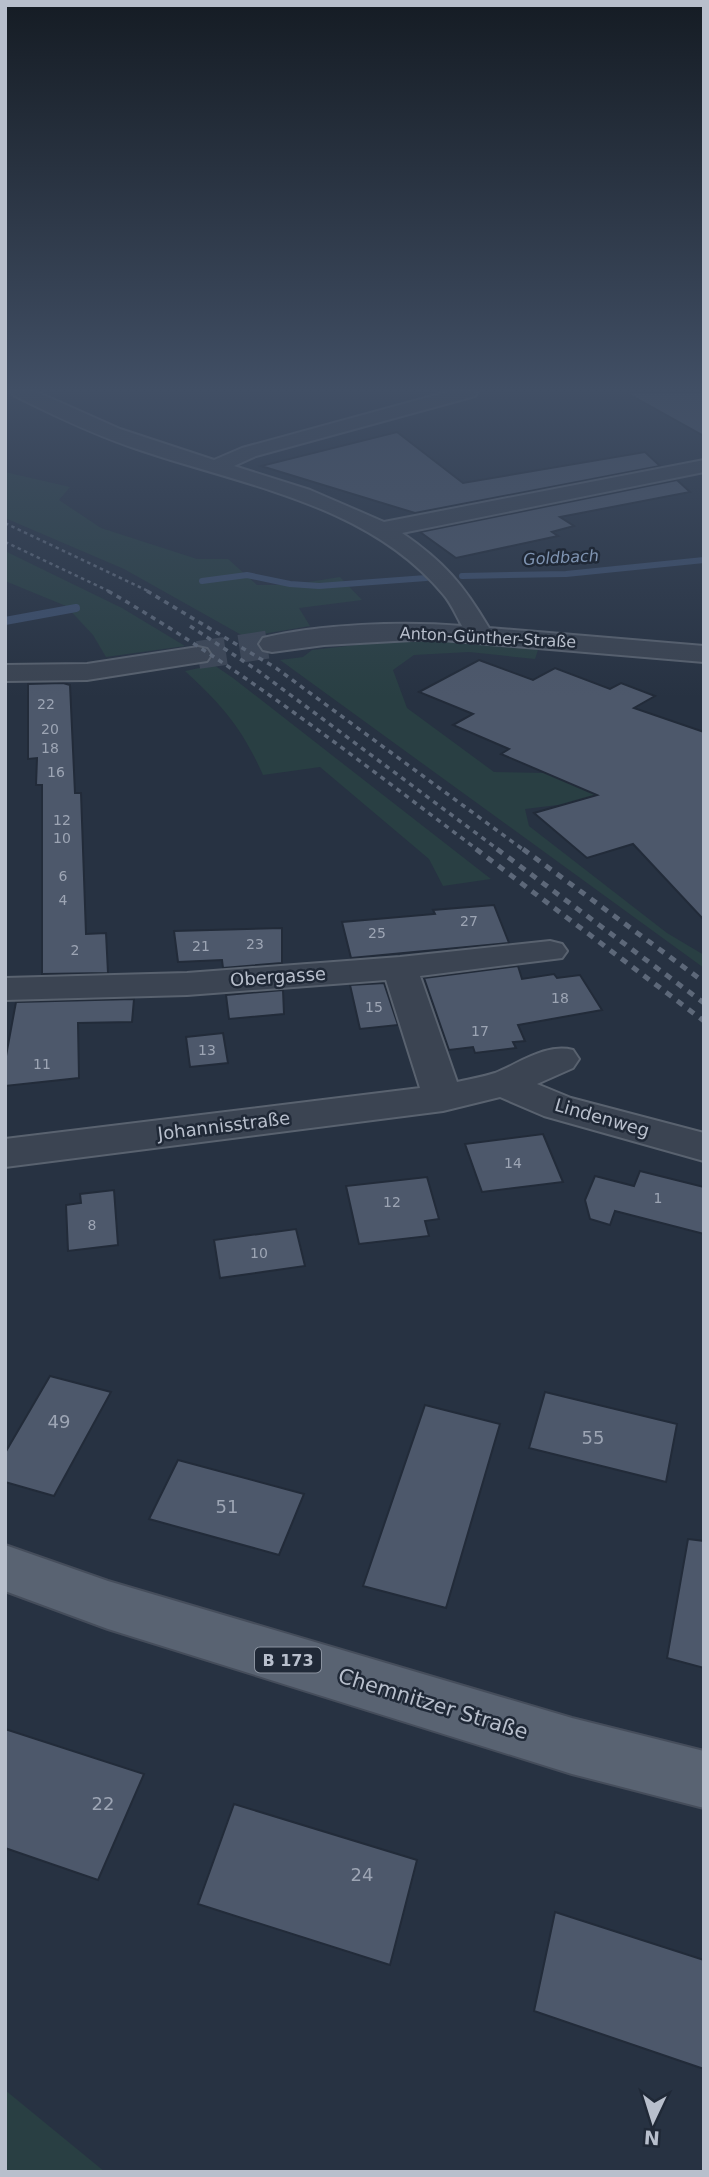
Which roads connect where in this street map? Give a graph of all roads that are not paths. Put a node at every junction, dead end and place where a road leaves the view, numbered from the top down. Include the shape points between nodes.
1 (296, 494) edge
2 (562, 494) edge
3 (385, 529) junction
4 (478, 633) junction
5 (272, 645) tunnel mouth
6 (704, 654) edge
7 (198, 655) tunnel mouth
8 (5, 673) edge
9 (550, 951) dead end
10 (400, 968) junction
11 (5, 989) edge
12 (560, 1059) dead end
13 (503, 1084) junction
14 (443, 1098) junction
15 (704, 1147) edge
16 (5, 1153) edge
17 (5, 1568) edge
18 (704, 1780) edge

1 - 3 street
2 - 3 street
3 - 4 street via 441,575 467,606
4 - 5 street, Anton-Günther-Straße via 388,632
4 - 6 street, Anton-Günther-Straße
7 - 8 street via 88,671
9 - 10 street, Obergasse
10 - 11 street, Obergasse via 187,984
10 - 14 street
12 - 13 street, Johannisstraße
13 - 14 street, Johannisstraße
13 - 15 street, Lindenweg via 558,1107
14 - 16 street, Johannisstraße
17 - 18 main road, Chemnitzer Straße / B 173 via 121,1609 572,1746

